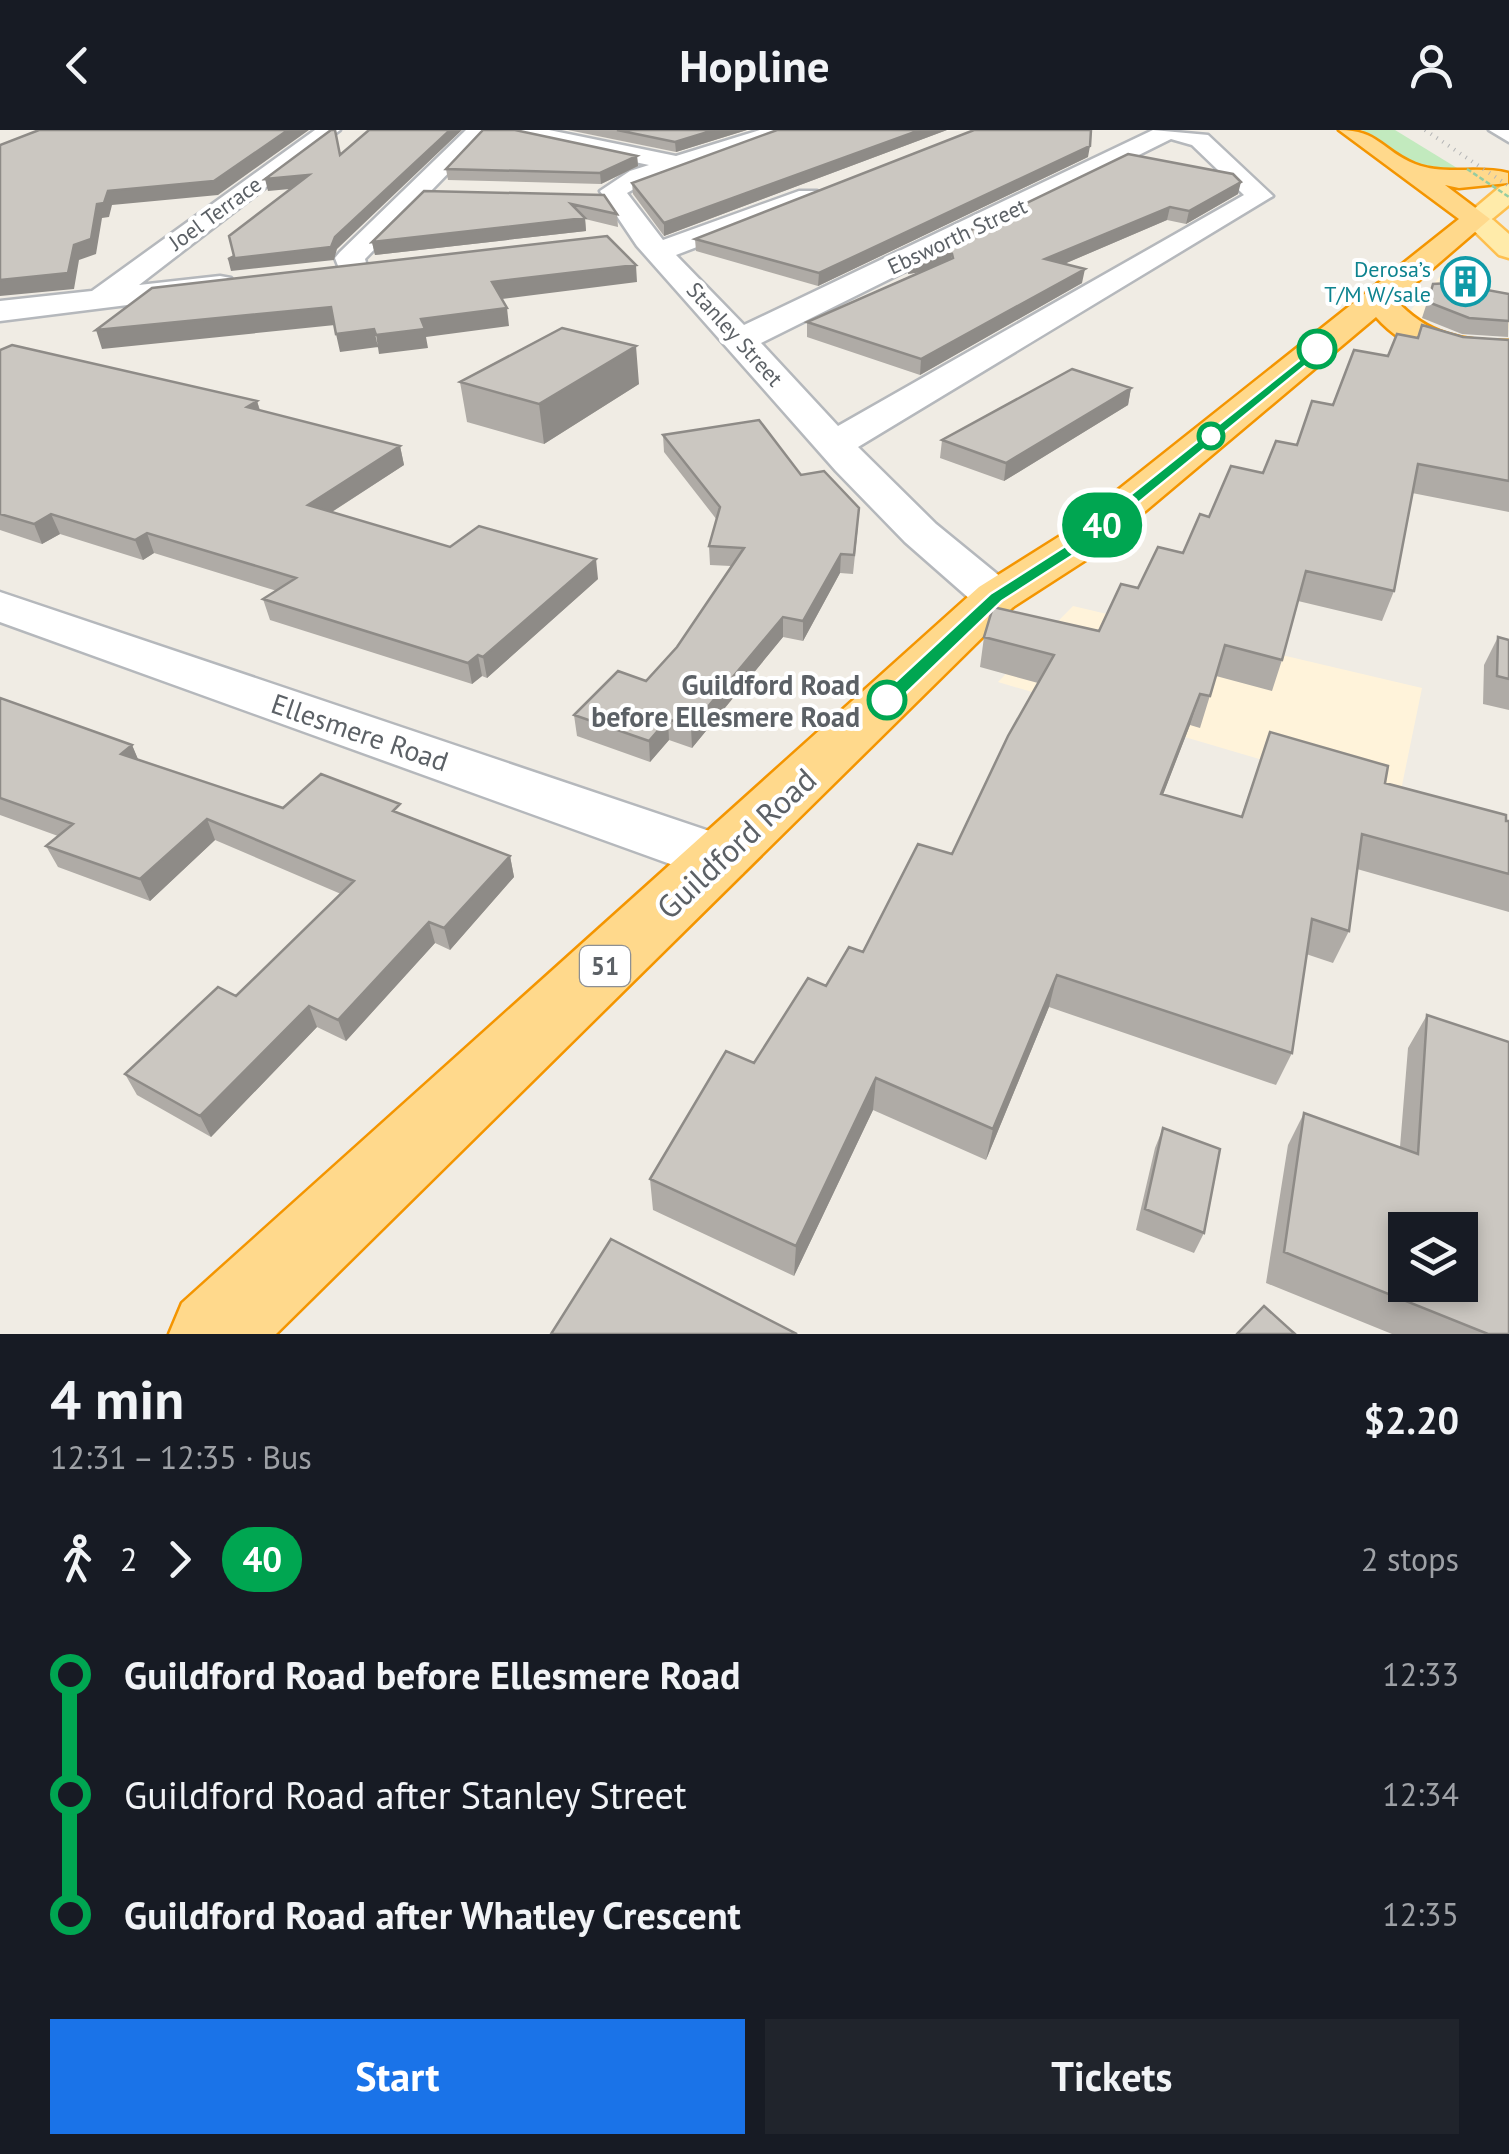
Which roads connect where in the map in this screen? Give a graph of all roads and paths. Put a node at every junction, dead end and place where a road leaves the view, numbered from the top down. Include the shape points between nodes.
1 (328, 130) edge
2 (479, 130) edge
3 (517, 130) edge
4 (1329, 130) edge
5 (1350, 130) edge
6 (1500, 130) edge
7 (1172, 131) edge
8 (759, 132) edge
9 (1509, 135) edge
10 (674, 164) junction
11 (1407, 168) junction
12 (1467, 170) dead end
13 (1507, 184) edge
14 (824, 190) edge
15 (418, 191) junction
16 (457, 192) edge
17 (1461, 217) junction
18 (607, 240) edge
19 (653, 244) junction
20 (1509, 249) edge
21 (392, 266) edge
22 (352, 270) junction
23 (314, 274) edge
24 (256, 281) edge
25 (1509, 281) edge
26 (102, 298) junction
27 (1378, 300) junction
28 (0, 311) edge
29 (740, 340) junction
30 (1509, 351) edge
31 (836, 443) junction
32 (996, 597) junction
33 (0, 606) edge
34 (720, 858) junction
35 (213, 1334) edge

1 - 26 street, Joel Terrace
2 - 15 street
3 - 10 street
4 - 17 highway
5 - 11 highway
6 - 9 street
7 - 29 street, Ebsworth Street
7 - 31 street via 1200,140 1260,196
8 - 10 street, Stanley Street
10 - 19 street, Stanley Street via 605,196
11 - 13 highway
11 - 17 highway
12 - 13 path, bridge
13 - 17 main road, Guildford Road / 51
14 - 19 street
15 - 16 street
15 - 22 street via 350,258
17 - 20 main road
17 - 25 main road
17 - 27 highway, Guildford Road / 51
17 - 32 highway, Guildford Road / 51 via 1041,534
18 - 19 street
19 - 29 street, Stanley Street
21 - 22 street
22 - 23 street
24 - 26 street
26 - 28 street
27 - 30 highway via 1398,326 1422,339
27 - 32 highway, Guildford Road / 51 via 1076,546
29 - 31 street, Stanley Street
31 - 32 street, Stanley Street via 943,554
32 - 34 highway, Guildford Road / 51
33 - 34 street, Ellesmere Road
34 - 35 highway, Guildford Road / 51

